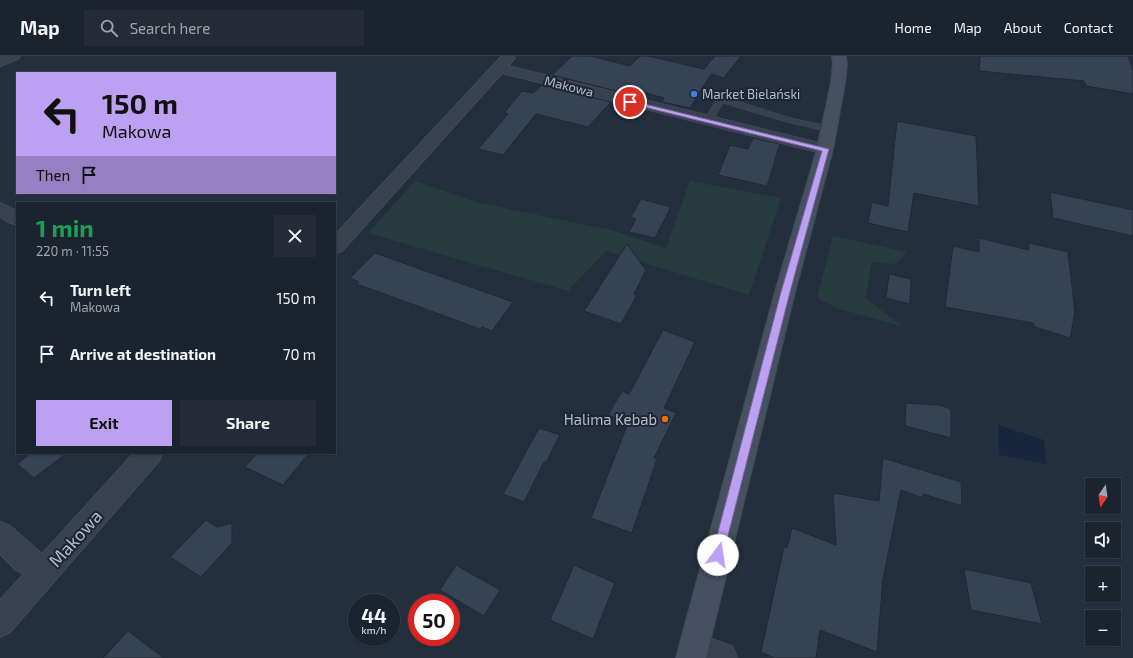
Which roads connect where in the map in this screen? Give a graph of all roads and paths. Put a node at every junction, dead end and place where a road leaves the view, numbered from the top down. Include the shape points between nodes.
1 (14, 56) edge
2 (510, 56) edge
3 (839, 56) edge
4 (0, 62) edge
5 (499, 68) junction
6 (708, 121) junction
7 (827, 139) junction
8 (1, 210) edge
9 (16, 219) edge
10 (336, 246) edge
11 (149, 454) edge
12 (0, 535) edge
13 (45, 572) junction
14 (0, 622) edge
15 (692, 653) edge
16 (722, 658) edge

1 - 4 street
2 - 5 street
3 - 7 main road via 838,83
5 - 6 street, Makowa
5 - 10 street
6 - 7 street, Makowa
6 - 7 lane via 721,100 789,120
7 - 15 main road
8 - 9 street
11 - 13 street, Makowa
12 - 13 street via 26,560
13 - 14 street, Makowa
15 - 16 street

